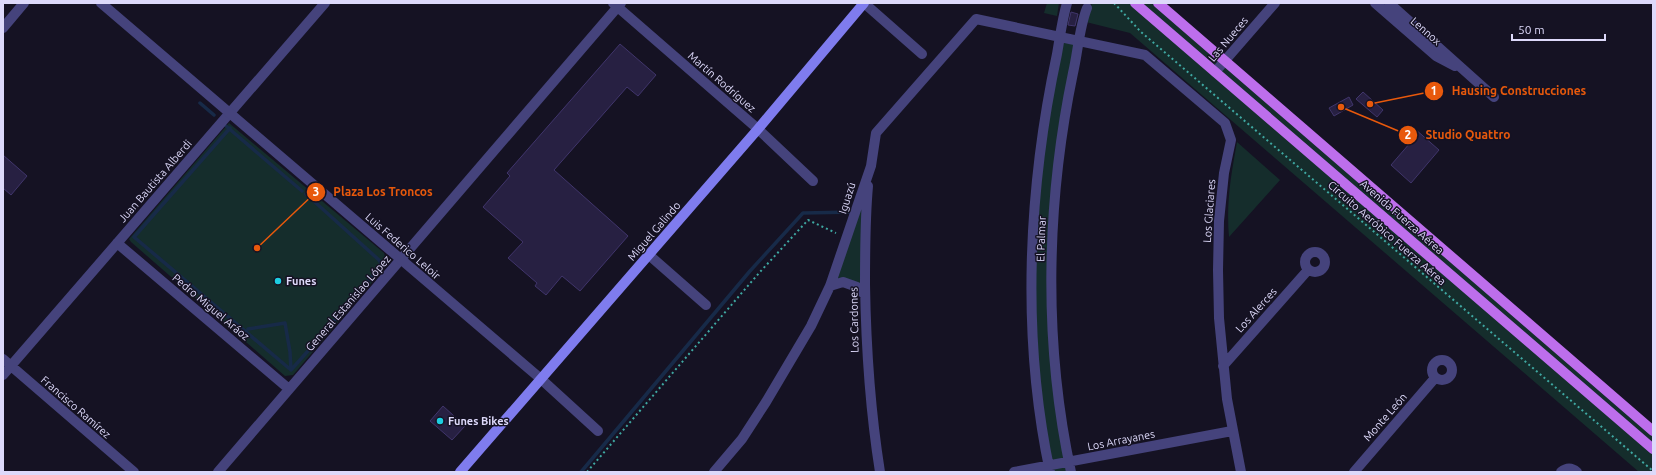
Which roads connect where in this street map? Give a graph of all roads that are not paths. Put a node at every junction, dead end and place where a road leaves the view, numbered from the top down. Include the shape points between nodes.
1 (24, 3) edge
2 (101, 3) edge
3 (325, 3) edge
4 (864, 3) edge
5 (1067, 3) edge
6 (1135, 3) edge
7 (1158, 3) edge
8 (1274, 3) edge
9 (1375, 3) edge
10 (1389, 3) edge
11 (617, 4) edge
12 (1089, 6) edge
13 (3, 28) edge
14 (1060, 37) junction
15 (1080, 41) junction
16 (922, 54) dead end
17 (1224, 62) junction
18 (1215, 72) junction
19 (1464, 72) junction
20 (1494, 97) dead end
21 (229, 113) junction
22 (758, 129) junction
23 (870, 166) junction
24 (813, 181) dead end
25 (117, 244) junction
26 (1444, 250) junction
27 (649, 255) junction
28 (400, 260) junction
29 (1434, 261) junction
30 (1308, 270) dead end
31 (830, 286) junction
32 (865, 295) junction
33 (706, 305) dead end
34 (3, 359) edge
35 (11, 366) junction
36 (1222, 366) junction
37 (3, 376) edge
38 (1435, 378) dead end
39 (540, 380) junction
40 (289, 389) junction
41 (598, 431) dead end
42 (1232, 431) junction
43 (1653, 431) edge
44 (1653, 449) edge
45 (1069, 462) junction
46 (1050, 469) edge
47 (134, 472) edge
48 (218, 472) edge
49 (460, 472) edge
50 (714, 472) edge
51 (880, 472) edge
52 (1014, 472) edge
53 (1071, 472) edge
54 (1241, 472) edge
55 (1354, 472) edge
56 (1561, 472) edge
57 (1577, 472) edge

1 - 13 street
2 - 21 street, Luis Federico Leloir
3 - 21 street, Juan Bautista Alberdi
4 - 16 street
4 - 22 main road, Miguel Galindo
5 - 14 street, El Palmar
5 - 14 street, El Palmar via 1062,10 1059,23
6 - 18 main road, Avenida Fuerza Aérea
7 - 17 main road, Avenida Fuerza Aérea
8 - 17 street, Las Nueces
9 - 19 street, Lennox via 1436,56
10 - 19 street, Lennox via 1442,49
11 - 22 street, Martín Rodríguez
11 - 28 street, General Estanislao López
12 - 15 street, El Palmar
12 - 15 street, El Palmar via 1082,14 1079,27
14 - 15 street, Los Glaciares
14 - 23 street, Iguazú via 976,19 876,133
14 - 46 street, El Palmar via 1047,97 1038,159 1032,236 1033,344 1039,405
15 - 36 street, Los Glaciares via 1145,55 1225,123 1231,140 1224,173 1219,222 1218,318
15 - 45 street, El Palmar via 1059,160 1053,236 1054,342 1059,402
17 - 18 street, Las Nueces
17 - 26 main road, Avenida Fuerza Aérea
18 - 29 main road, Avenida Fuerza Aérea
19 - 20 street, Lennox
21 - 25 street, Juan Bautista Alberdi
21 - 28 street, Luis Federico Leloir
22 - 24 street, Martín Rodríguez
22 - 27 main road, Miguel Galindo
23 - 31 street, Iguazú
23 - 32 street, Los Cardones via 865,220
25 - 35 street, Juan Bautista Alberdi
25 - 40 street, Pedro Miguel Aráoz
26 - 29 main road
26 - 43 main road, Avenida Fuerza Aérea
27 - 33 street
27 - 39 main road, Miguel Galindo
28 - 39 street, Luis Federico Leloir
28 - 40 street, General Estanislao López
29 - 44 main road, Avenida Fuerza Aérea
30 - 36 street, Los Alerces
31 - 32 street via 843,282 856,287
31 - 50 street, Iguazú via 811,326 766,402 742,439
32 - 51 street, Los Cardones via 867,362
34 - 35 street, Francisco Ramírez
35 - 37 street, Juan Bautista Alberdi
35 - 47 street, Francisco Ramírez
36 - 42 street, Los Glaciares
38 - 55 street, Monte León
39 - 41 street, Luis Federico Leloir
39 - 49 main road, Miguel Galindo
40 - 48 street, General Estanislao López
42 - 45 street, Los Arrayanes
42 - 54 street, Los Glaciares
45 - 46 street, Los Arrayanes
45 - 53 street, El Palmar
46 - 52 street, Los Arrayanes
56 - 57 street via 1568,468

